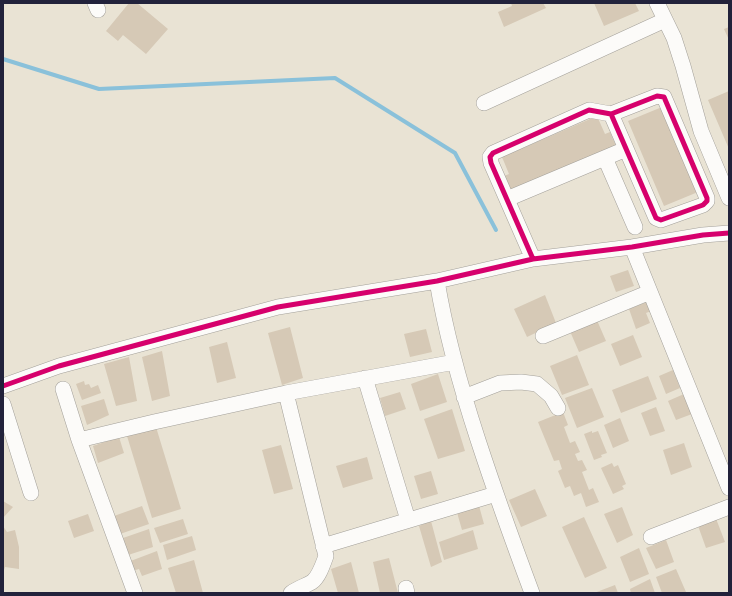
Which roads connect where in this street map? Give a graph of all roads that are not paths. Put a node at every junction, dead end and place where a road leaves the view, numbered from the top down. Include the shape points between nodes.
1 (657, 3) edge
2 (665, 20) junction
3 (484, 103) dead end
4 (611, 114) junction
5 (626, 149) junction
6 (605, 158) junction
7 (729, 198) edge
8 (507, 199) junction
9 (636, 227) dead end
10 (729, 233) edge
11 (632, 248) junction
12 (533, 259) junction
13 (437, 281) junction
14 (650, 292) junction
15 (543, 336) dead end
16 (455, 362) junction
17 (365, 378) junction
18 (3, 386) edge
19 (63, 389) dead end
20 (286, 392) junction
21 (464, 397) junction
22 (3, 404) edge
23 (558, 408) dead end
24 (79, 440) junction
25 (729, 488) edge
26 (31, 493) dead end
27 (496, 494) junction
28 (729, 507) edge
29 (408, 520) junction
30 (651, 537) dead end
31 (323, 546) junction
32 (135, 593) edge
33 (292, 593) edge
34 (532, 593) edge

1 - 2 street
2 - 3 street
2 - 7 street via 683,66 700,131
4 - 5 street
4 - 5 street via 657,96 664,97 707,198 705,203 658,220
4 - 8 street via 589,110 493,152 490,157 491,163
5 - 6 street
6 - 8 street
6 - 9 street
8 - 12 street
10 - 11 street
11 - 12 street
11 - 14 street
12 - 13 street
13 - 16 street via 441,310
13 - 18 street via 278,307 59,366
14 - 15 street
14 - 25 street
16 - 17 street
16 - 21 street
17 - 20 street
17 - 29 street
19 - 24 street
20 - 24 street
20 - 31 street
21 - 23 street via 500,383 521,382 537,384 551,396
21 - 27 street
22 - 26 street
24 - 32 street
27 - 29 street
27 - 34 street
28 - 30 street
29 - 31 street
31 - 33 street via 326,556 314,581

